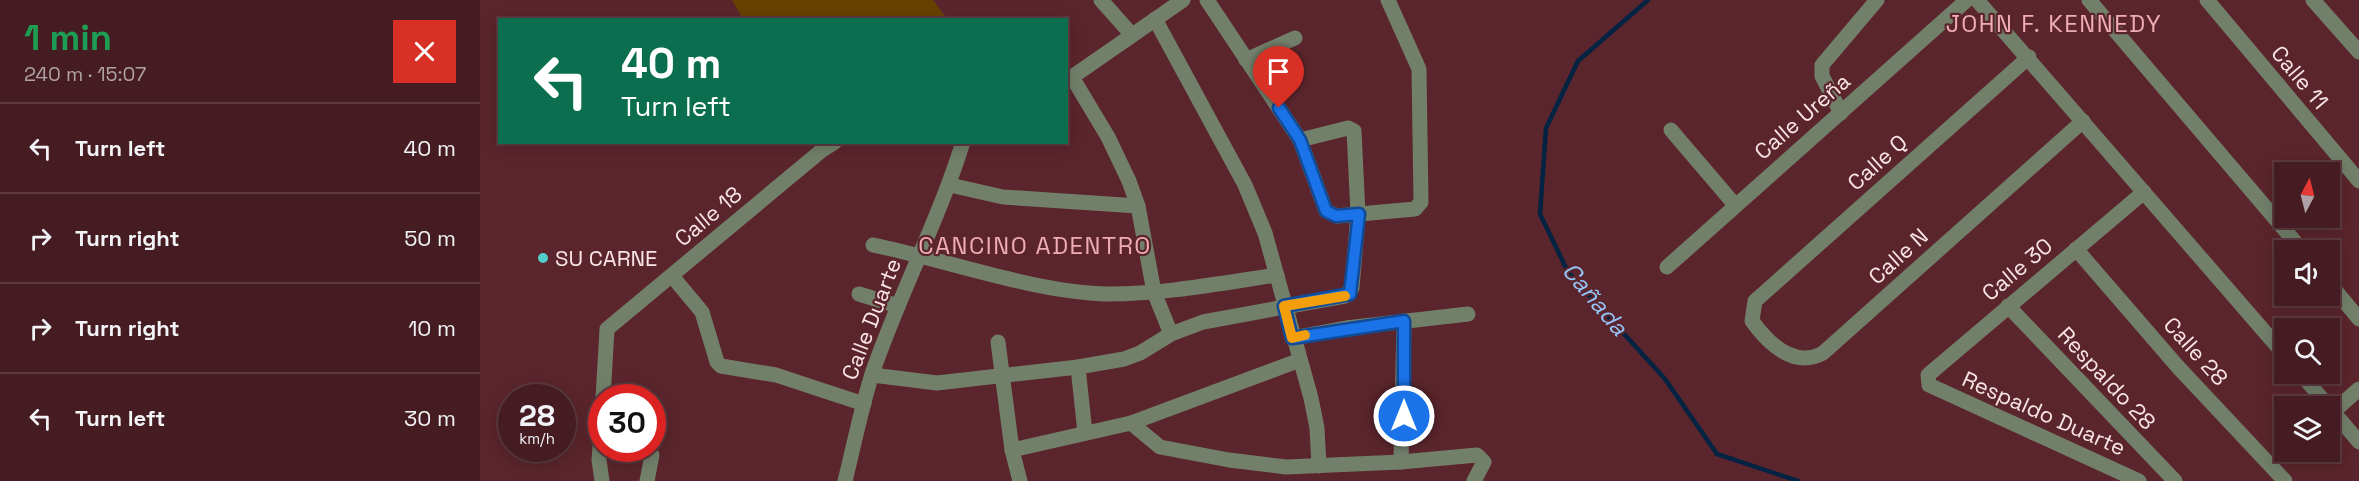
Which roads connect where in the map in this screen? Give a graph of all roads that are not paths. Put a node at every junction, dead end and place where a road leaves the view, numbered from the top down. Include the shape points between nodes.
1 (1101, 0) edge
2 (1183, 0) edge
3 (1207, 0) edge
4 (1388, 0) edge
5 (1877, 0) edge
6 (1967, 0) edge
7 (1977, 0) edge
8 (2089, 0) edge
9 (2207, 0) edge
10 (2313, 0) edge
11 (1164, 9) edge
12 (1132, 35) junction
13 (1295, 38) dead end
14 (2359, 52) edge
15 (2029, 57) junction
16 (1246, 60) junction
17 (1070, 78) edge
18 (1840, 112) junction
19 (2083, 121) junction
20 (1671, 130) dead end
21 (1300, 140) junction
22 (832, 144) edge
23 (962, 144) edge
24 (2359, 181) edge
25 (950, 184) junction
26 (2144, 192) junction
27 (1735, 205) junction
28 (1138, 206) junction
29 (1359, 214) junction
30 (2293, 240) edge
31 (873, 245) dead end
32 (2076, 249) junction
33 (920, 255) junction
34 (1666, 267) dead end
35 (672, 276) junction
36 (1277, 276) junction
37 (1154, 292) junction
38 (859, 294) dead end
39 (2340, 296) edge
40 (1755, 301) joint
41 (898, 306) junction
42 (1284, 306) junction
43 (2008, 306) junction
44 (1468, 314) dead end
45 (2359, 319) edge
46 (1404, 321) junction
47 (1171, 334) junction
48 (1292, 338) junction
49 (998, 342) dead end
50 (2274, 342) edge
51 (1300, 360) junction
52 (1078, 367) junction
53 (872, 375) junction
54 (1002, 377) junction
55 (604, 384) edge
56 (2310, 384) edge
57 (1929, 385) joint
58 (2359, 389) edge
59 (2321, 396) edge
60 (864, 404) junction
61 (2340, 406) edge
62 (2340, 418) edge
63 (1131, 423) junction
64 (1085, 434) junction
65 (2359, 442) edge
66 (1012, 450) junction
67 (599, 462) edge
68 (651, 462) edge
69 (1401, 462) junction
70 (1319, 466) junction
71 (1286, 467) junction
72 (2168, 479) edge
73 (602, 481) edge
74 (647, 481) edge
75 (845, 481) edge
76 (1020, 481) edge
77 (1278, 481) edge
78 (1474, 481) edge
79 (2139, 481) edge
80 (2285, 481) edge

1 - 12 street
2 - 11 street
3 - 16 street
4 - 29 street via 1419,69 1421,202 1415,208
5 - 18 street via 1822,65 1822,76
6 - 18 street, Calle Ureña
7 - 15 street
8 - 30 street
9 - 24 street, Calle 11
10 - 14 street
11 - 12 street
11 - 36 street via 1245,185
12 - 17 street
13 - 16 street
15 - 19 street
15 - 40 street, Calle Q
16 - 21 street
17 - 28 street via 1108,137
18 - 27 street, Calle Ureña
19 - 26 street
19 - 40 street, Calle N via 1813,358 1787,353 1767,342 1752,321
20 - 27 street
21 - 29 street via 1326,211 1336,216
21 - 29 street via 1348,128 1354,131
22 - 35 street, Calle 18
23 - 25 street, Calle Duarte
25 - 28 street via 1003,197
25 - 33 street, Calle Duarte
26 - 32 street, Calle 30
26 - 50 street
27 - 34 street, Calle Ureña
28 - 37 street
29 - 42 street via 1350,294
31 - 33 street
32 - 43 street, Calle 30
32 - 80 street, Calle 28 via 2178,367
33 - 37 street via 1070,290 1109,294
33 - 41 street, Calle Duarte
35 - 55 street, Calle 18 via 607,329
35 - 60 street via 702,312 721,366 776,375
36 - 37 street
36 - 42 street
37 - 47 street
38 - 41 street
39 - 45 street
41 - 53 street, Calle Duarte
42 - 47 street via 1203,322
42 - 48 street
43 - 57 street, Calle 30 via 1928,375
43 - 72 street, Respaldo 28
44 - 46 street
46 - 48 street
46 - 69 street
47 - 52 street via 1124,359
48 - 51 street
49 - 54 street
51 - 63 street
51 - 70 street via 1317,428
52 - 54 street
52 - 64 street
53 - 54 street via 937,383
53 - 60 street, Calle Duarte
54 - 66 street
56 - 59 street
57 - 79 street, Respaldo Duarte
58 - 61 street
60 - 75 street, Calle Duarte
62 - 65 street
63 - 64 street
63 - 71 street via 1160,447
64 - 66 street
66 - 76 street
67 - 73 street
68 - 74 street
69 - 70 street
69 - 78 street via 1477,455 1484,462
70 - 71 street
71 - 77 street

